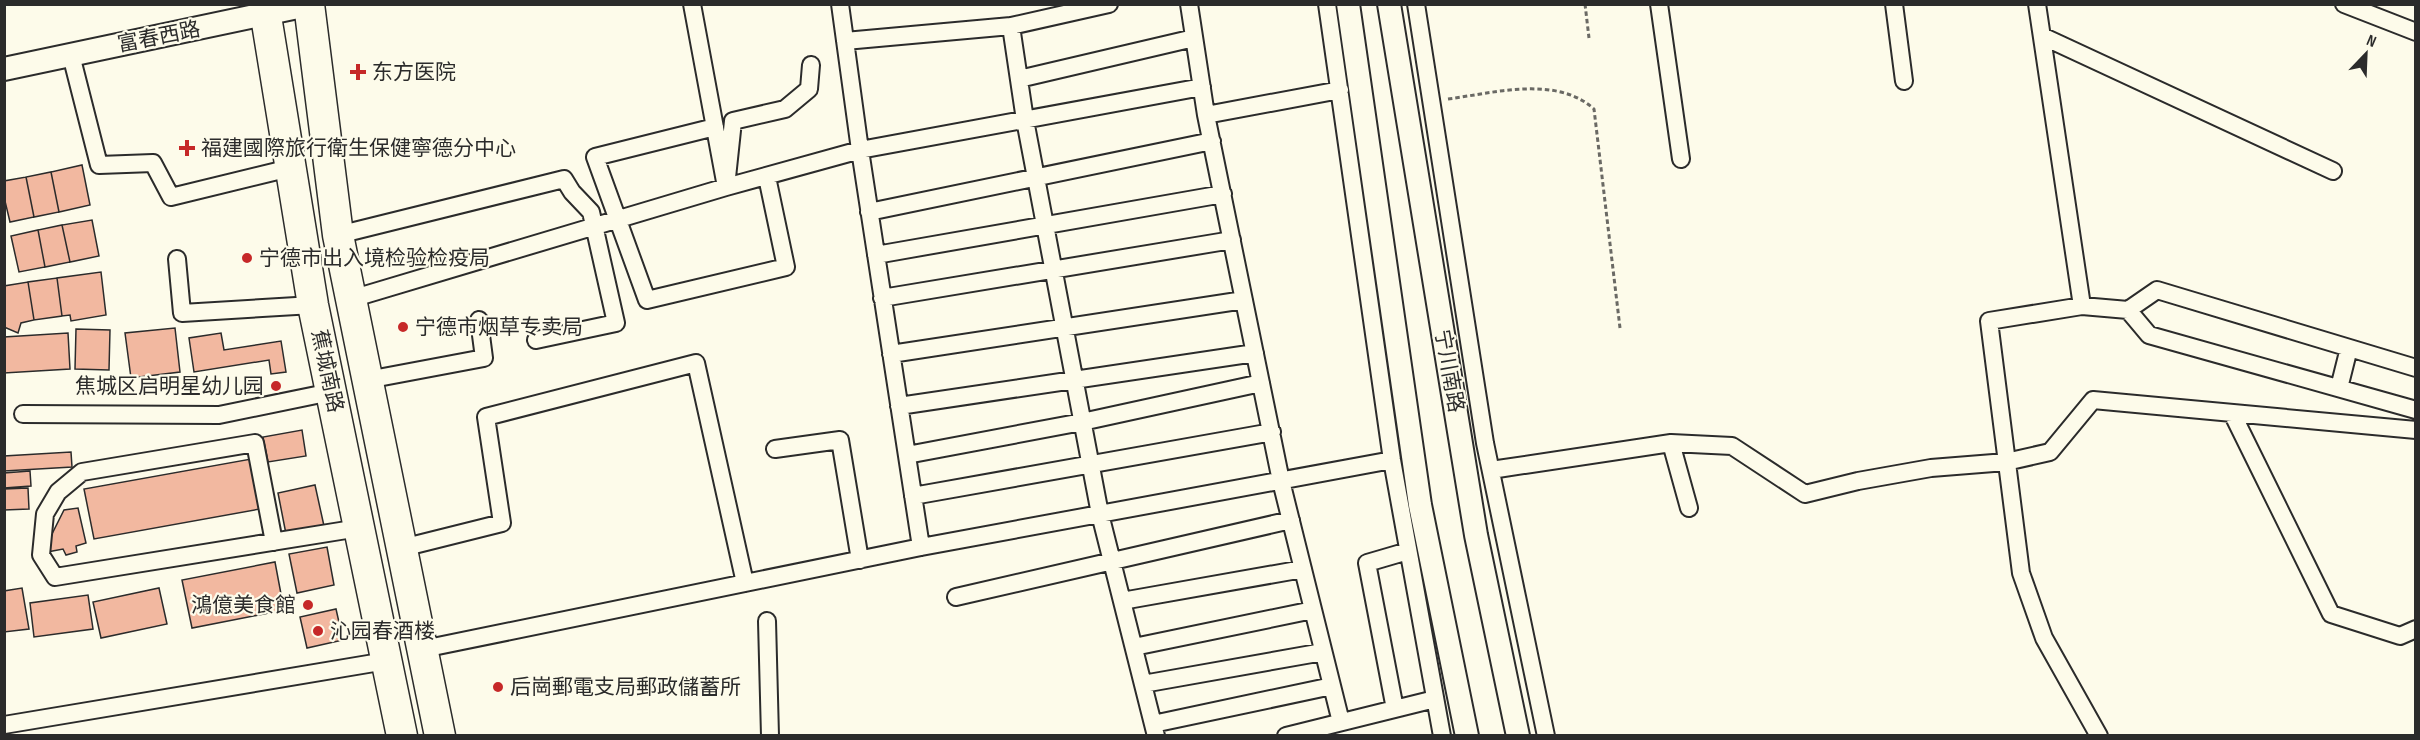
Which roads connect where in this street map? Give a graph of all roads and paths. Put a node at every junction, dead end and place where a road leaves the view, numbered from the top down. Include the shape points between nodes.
1 (692, 4) edge
2 (840, 4) edge
3 (1109, 4) edge
4 (1189, 4) edge
5 (1327, 4) edge
6 (1348, 4) edge
7 (1389, 4) edge
8 (1416, 4) edge
9 (1585, 4) edge
10 (1659, 4) edge
11 (1894, 4) edge
12 (2037, 4) edge
13 (2344, 4) edge
14 (310, 5) edge
15 (266, 10) edge
16 (1011, 26) junction
17 (2415, 32) edge
18 (2042, 36) junction
19 (1194, 38) junction
20 (1589, 38) dead end
21 (845, 41) junction
22 (71, 55) junction
23 (812, 65) dead end
24 (4, 69) edge
25 (1019, 79) junction
26 (1904, 81) dead end
27 (1202, 87) junction
28 (1340, 90) junction
29 (1431, 101) junction
30 (1206, 115) junction
31 (1025, 120) junction
32 (715, 127) junction
33 (1212, 141) junction
34 (860, 150) junction
35 (1681, 159) dead end
36 (290, 168) junction
37 (2333, 171) dead end
38 (1036, 176) junction
39 (767, 177) junction
40 (726, 187) junction
41 (1223, 194) junction
42 (869, 212) junction
43 (617, 221) junction
44 (1045, 225) junction
45 (594, 228) junction
46 (338, 235) junction
47 (1232, 240) junction
48 (876, 255) junction
49 (177, 259) dead end
50 (1053, 270) junction
51 (882, 298) junction
52 (351, 299) junction
53 (1244, 300) junction
54 (313, 304) junction
55 (2082, 306) junction
56 (2128, 310) junction
57 (479, 320) dead end
58 (1064, 327) junction
59 (1620, 328) dead end
60 (536, 340) dead end
61 (2349, 348) junction
62 (1255, 353) junction
63 (891, 354) junction
64 (2415, 368) edge
65 (1074, 379) junction
66 (368, 380) junction
67 (1261, 383) junction
68 (2339, 388) junction
69 (331, 392) junction
70 (899, 406) junction
71 (2415, 410) edge
72 (2232, 413) junction
73 (23, 414) dead end
74 (1082, 422) junction
75 (2415, 430) edge
76 (1272, 432) junction
77 (1671, 443) junction
78 (775, 449) dead end
79 (907, 455) junction
80 (1392, 460) junction
81 (2006, 462) junction
82 (1090, 464) junction
83 (1491, 470) junction
84 (1281, 481) junction
85 (913, 496) junction
86 (1689, 508) dead end
87 (1100, 514) junction
88 (1291, 520) junction
89 (359, 528) junction
90 (274, 542) junction
91 (921, 547) junction
92 (402, 548) junction
93 (1408, 551) junction
94 (860, 560) junction
95 (1112, 560) junction
96 (1303, 569) junction
97 (745, 583) junction
98 (956, 597) dead end
99 (1122, 601) junction
100 (1313, 610) junction
101 (767, 621) dead end
102 (2415, 629) edge
103 (1134, 647) junction
104 (423, 649) junction
105 (1323, 652) junction
106 (386, 661) junction
107 (1143, 684) junction
108 (1332, 686) junction
109 (1435, 699) junction
110 (1395, 709) junction
111 (1341, 722) junction
112 (4, 725) edge
113 (1155, 730) edge
114 (402, 735) edge
115 (441, 735) edge
116 (770, 735) edge
117 (1286, 735) edge
118 (1442, 735) edge
119 (1467, 735) edge
120 (1518, 735) edge
121 (1546, 735) edge
122 (2099, 735) edge

1 - 32 street
2 - 21 street
3 - 16 street
4 - 19 street
5 - 28 street
6 - 119 main road via 1420,505
7 - 120 main road, 宁川南路 via 1476,535
8 - 29 street
9 - 20 path
10 - 35 street
11 - 26 street
12 - 18 street
13 - 17 street
14 - 15 main road, 富春西路
14 - 46 highway, 蕉城南路
15 - 22 main road, 富春西路
15 - 36 highway, 蕉城南路
16 - 21 street
16 - 25 street
18 - 37 street
18 - 55 street
19 - 25 street
19 - 27 street
21 - 34 street
22 - 24 main road, 富春西路
22 - 36 street via 99,165 153,163 171,197
23 - 40 street via 809,89 785,109 733,121
25 - 31 street
27 - 30 street
27 - 31 street
28 - 30 street
28 - 80 street
29 - 59 path via 1539,88 1581,98 1594,109
29 - 83 street
30 - 33 street
31 - 34 street
31 - 38 street
32 - 40 street
32 - 43 street via 595,157
33 - 38 street
33 - 41 street
34 - 39 street
34 - 42 street
36 - 54 highway, 蕉城南路
38 - 42 street
38 - 44 street
39 - 40 street
39 - 43 street via 786,267 647,300
40 - 43 street
41 - 44 street
41 - 47 street
42 - 48 street
43 - 45 street
44 - 48 street
44 - 50 street
45 - 46 street via 591,212 564,179
45 - 52 street
45 - 60 street via 616,323
46 - 52 highway, 蕉城南路
47 - 50 street
47 - 53 street
48 - 51 street
49 - 54 street via 182,313
50 - 51 street
50 - 58 street
51 - 63 street
52 - 66 highway, 蕉城南路
53 - 58 street
53 - 62 street
54 - 69 highway, 蕉城南路
55 - 56 street
55 - 81 street via 1989,321
56 - 61 street via 2157,290
56 - 68 street via 2149,335
57 - 66 street via 484,358
58 - 63 street
58 - 65 street
61 - 64 street
61 - 68 street
62 - 65 street
62 - 67 street
63 - 70 street
65 - 70 street
65 - 74 street
66 - 92 highway, 蕉城南路
67 - 74 street
67 - 76 street
68 - 71 street
69 - 73 street via 219,415
69 - 89 highway, 蕉城南路
70 - 79 street
72 - 75 street
72 - 81 street via 2093,400 2050,452
72 - 102 street via 2331,614 2400,636
74 - 79 street
74 - 82 street
76 - 82 street
76 - 84 street
77 - 81 street via 1732,446 1805,494 1931,468
77 - 83 street
77 - 86 street
78 - 94 street via 840,440
79 - 85 street
80 - 84 street
80 - 93 street
81 - 122 street via 2021,573 2044,639
82 - 85 street
82 - 87 street
83 - 121 street
84 - 87 street
84 - 88 street
85 - 91 street
87 - 91 street
87 - 95 street
88 - 95 street
88 - 96 street
89 - 90 street
89 - 106 highway, 蕉城南路
90 - 90 street via 55,577 41,555 45,514 58,492 82,472 255,443
91 - 94 street
92 - 97 street via 502,523 486,417 696,363
92 - 104 highway, 蕉城南路
93 - 109 street
93 - 110 street via 1367,563
94 - 97 street
95 - 98 street
95 - 99 street
96 - 99 street
96 - 100 street
97 - 104 street
99 - 103 street
100 - 103 street
100 - 105 street
101 - 116 street
103 - 107 street
104 - 115 highway, 蕉城南路
105 - 107 street
105 - 108 street
106 - 112 street
106 - 114 highway, 蕉城南路
107 - 113 street
108 - 111 street
108 - 113 street
109 - 110 street
109 - 118 street
110 - 111 street
111 - 117 street

